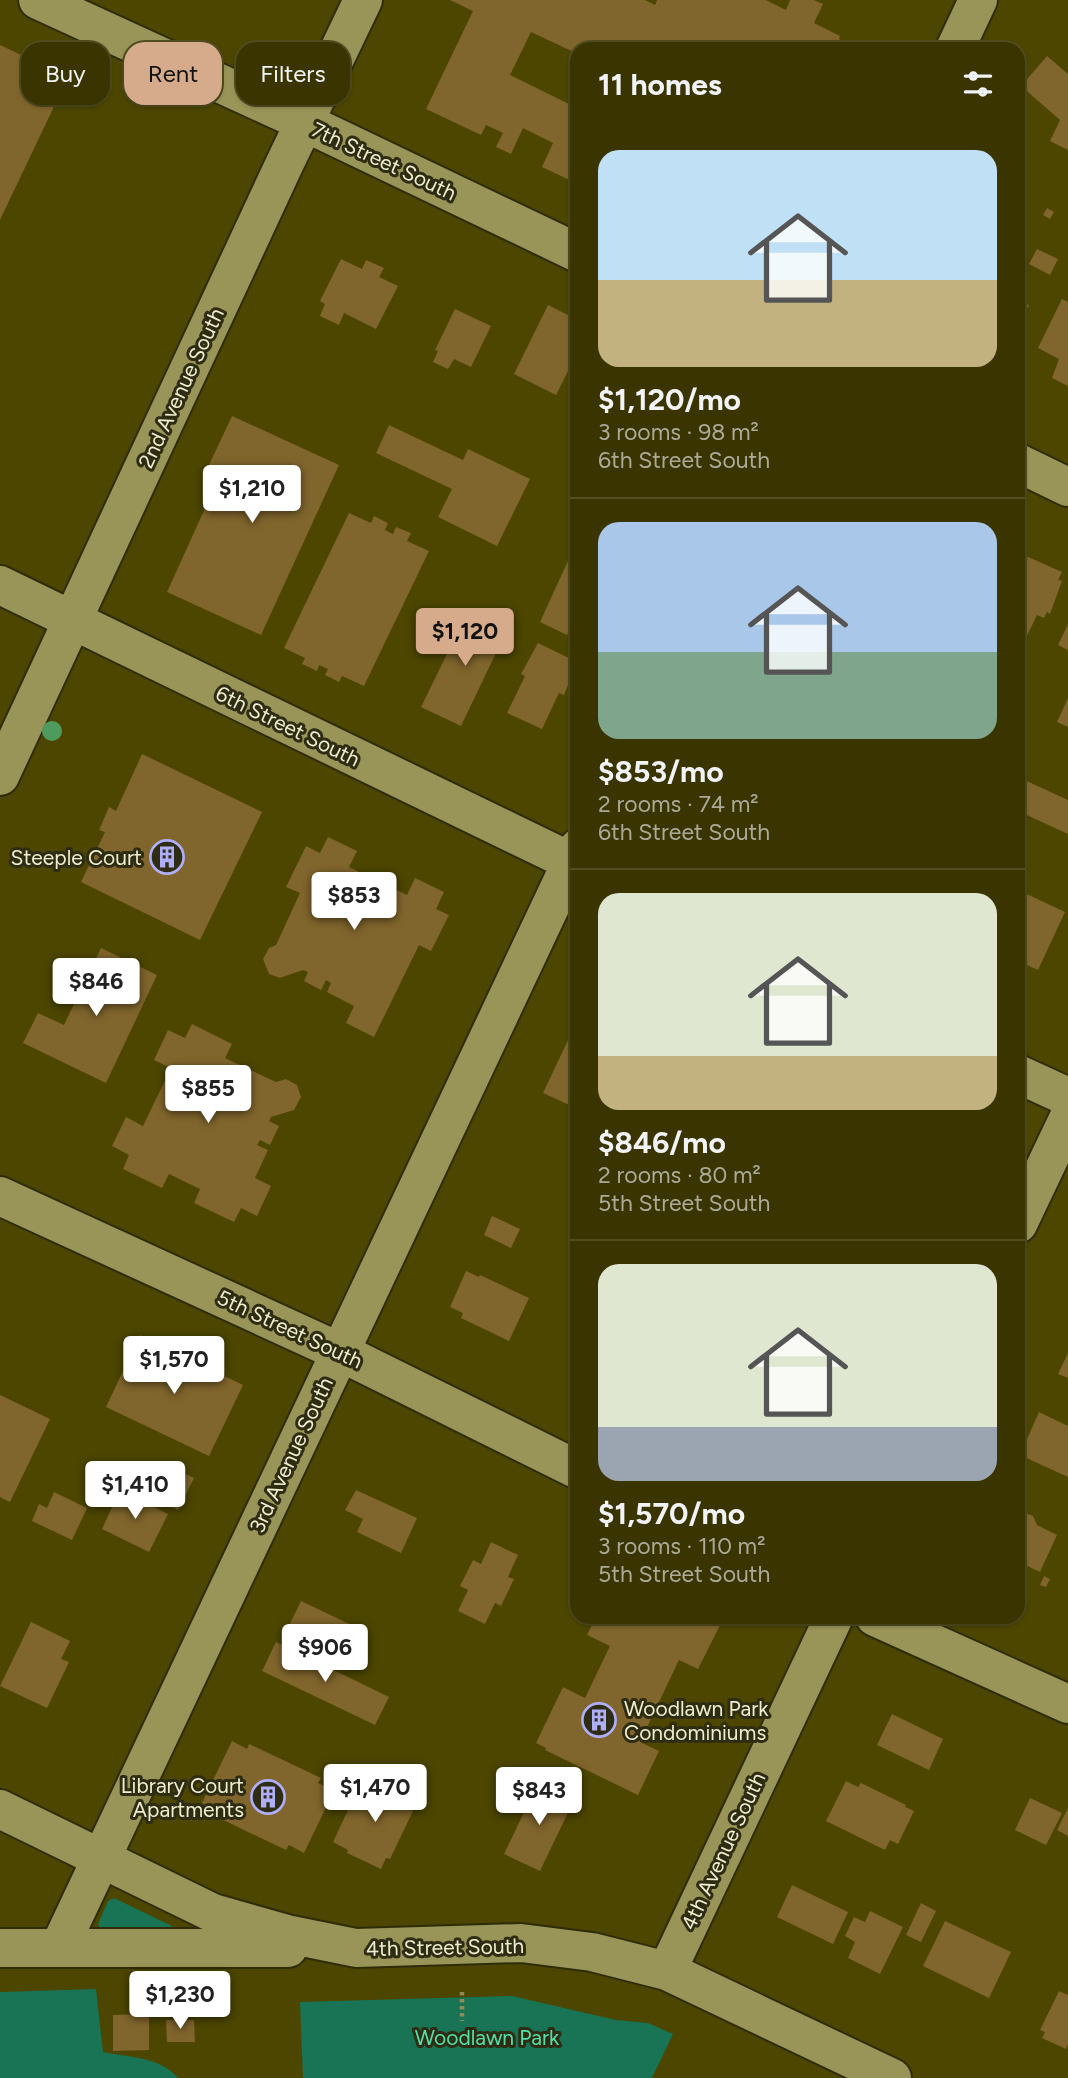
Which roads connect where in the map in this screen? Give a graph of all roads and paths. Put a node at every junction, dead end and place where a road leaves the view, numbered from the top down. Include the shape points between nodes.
1 (38, 0) edge
2 (363, 0) edge
3 (978, 0) edge
4 (958, 42) edge
5 (304, 122) junction
6 (570, 249) edge
7 (1025, 466) edge
8 (1068, 486) edge
9 (0, 586) edge
10 (72, 622) junction
11 (0, 776) edge
12 (570, 856) edge
13 (570, 869) edge
14 (1025, 1077) edge
15 (1068, 1097) edge
16 (1068, 1119) edge
17 (0, 1196) edge
18 (1025, 1209) edge
19 (340, 1352) junction
20 (570, 1466) edge
21 (831, 1624) edge
22 (891, 1624) edge
23 (1068, 1704) edge
24 (0, 1809) edge
25 (101, 1858) junction
26 (0, 1948) edge
27 (59, 1948) junction
28 (356, 1948) junction
29 (667, 1971) junction
30 (462, 1992) dead end
31 (462, 2021) dead end
32 (892, 2078) edge

1 - 5 street, 7th Street South
2 - 5 street, 2nd Avenue South
3 - 4 street
5 - 6 street, 7th Street South
5 - 10 street, 2nd Avenue South
7 - 8 street
9 - 10 street, 6th Street South
10 - 11 street, 2nd Avenue South
10 - 12 street, 6th Street South
13 - 19 street, 3rd Avenue South
14 - 15 street
16 - 18 street
17 - 19 street, 5th Street South
19 - 20 street, 5th Street South
19 - 25 street, 3rd Avenue South
21 - 29 street, 4th Avenue South
22 - 23 street
24 - 25 street, 4th Street South
25 - 27 street, 3rd Avenue South
25 - 28 street, 4th Street South via 213,1913
26 - 27 street
27 - 28 street
28 - 29 street, 4th Street South via 521,1943 592,1952
29 - 32 street, 4th Street South
30 - 31 path

